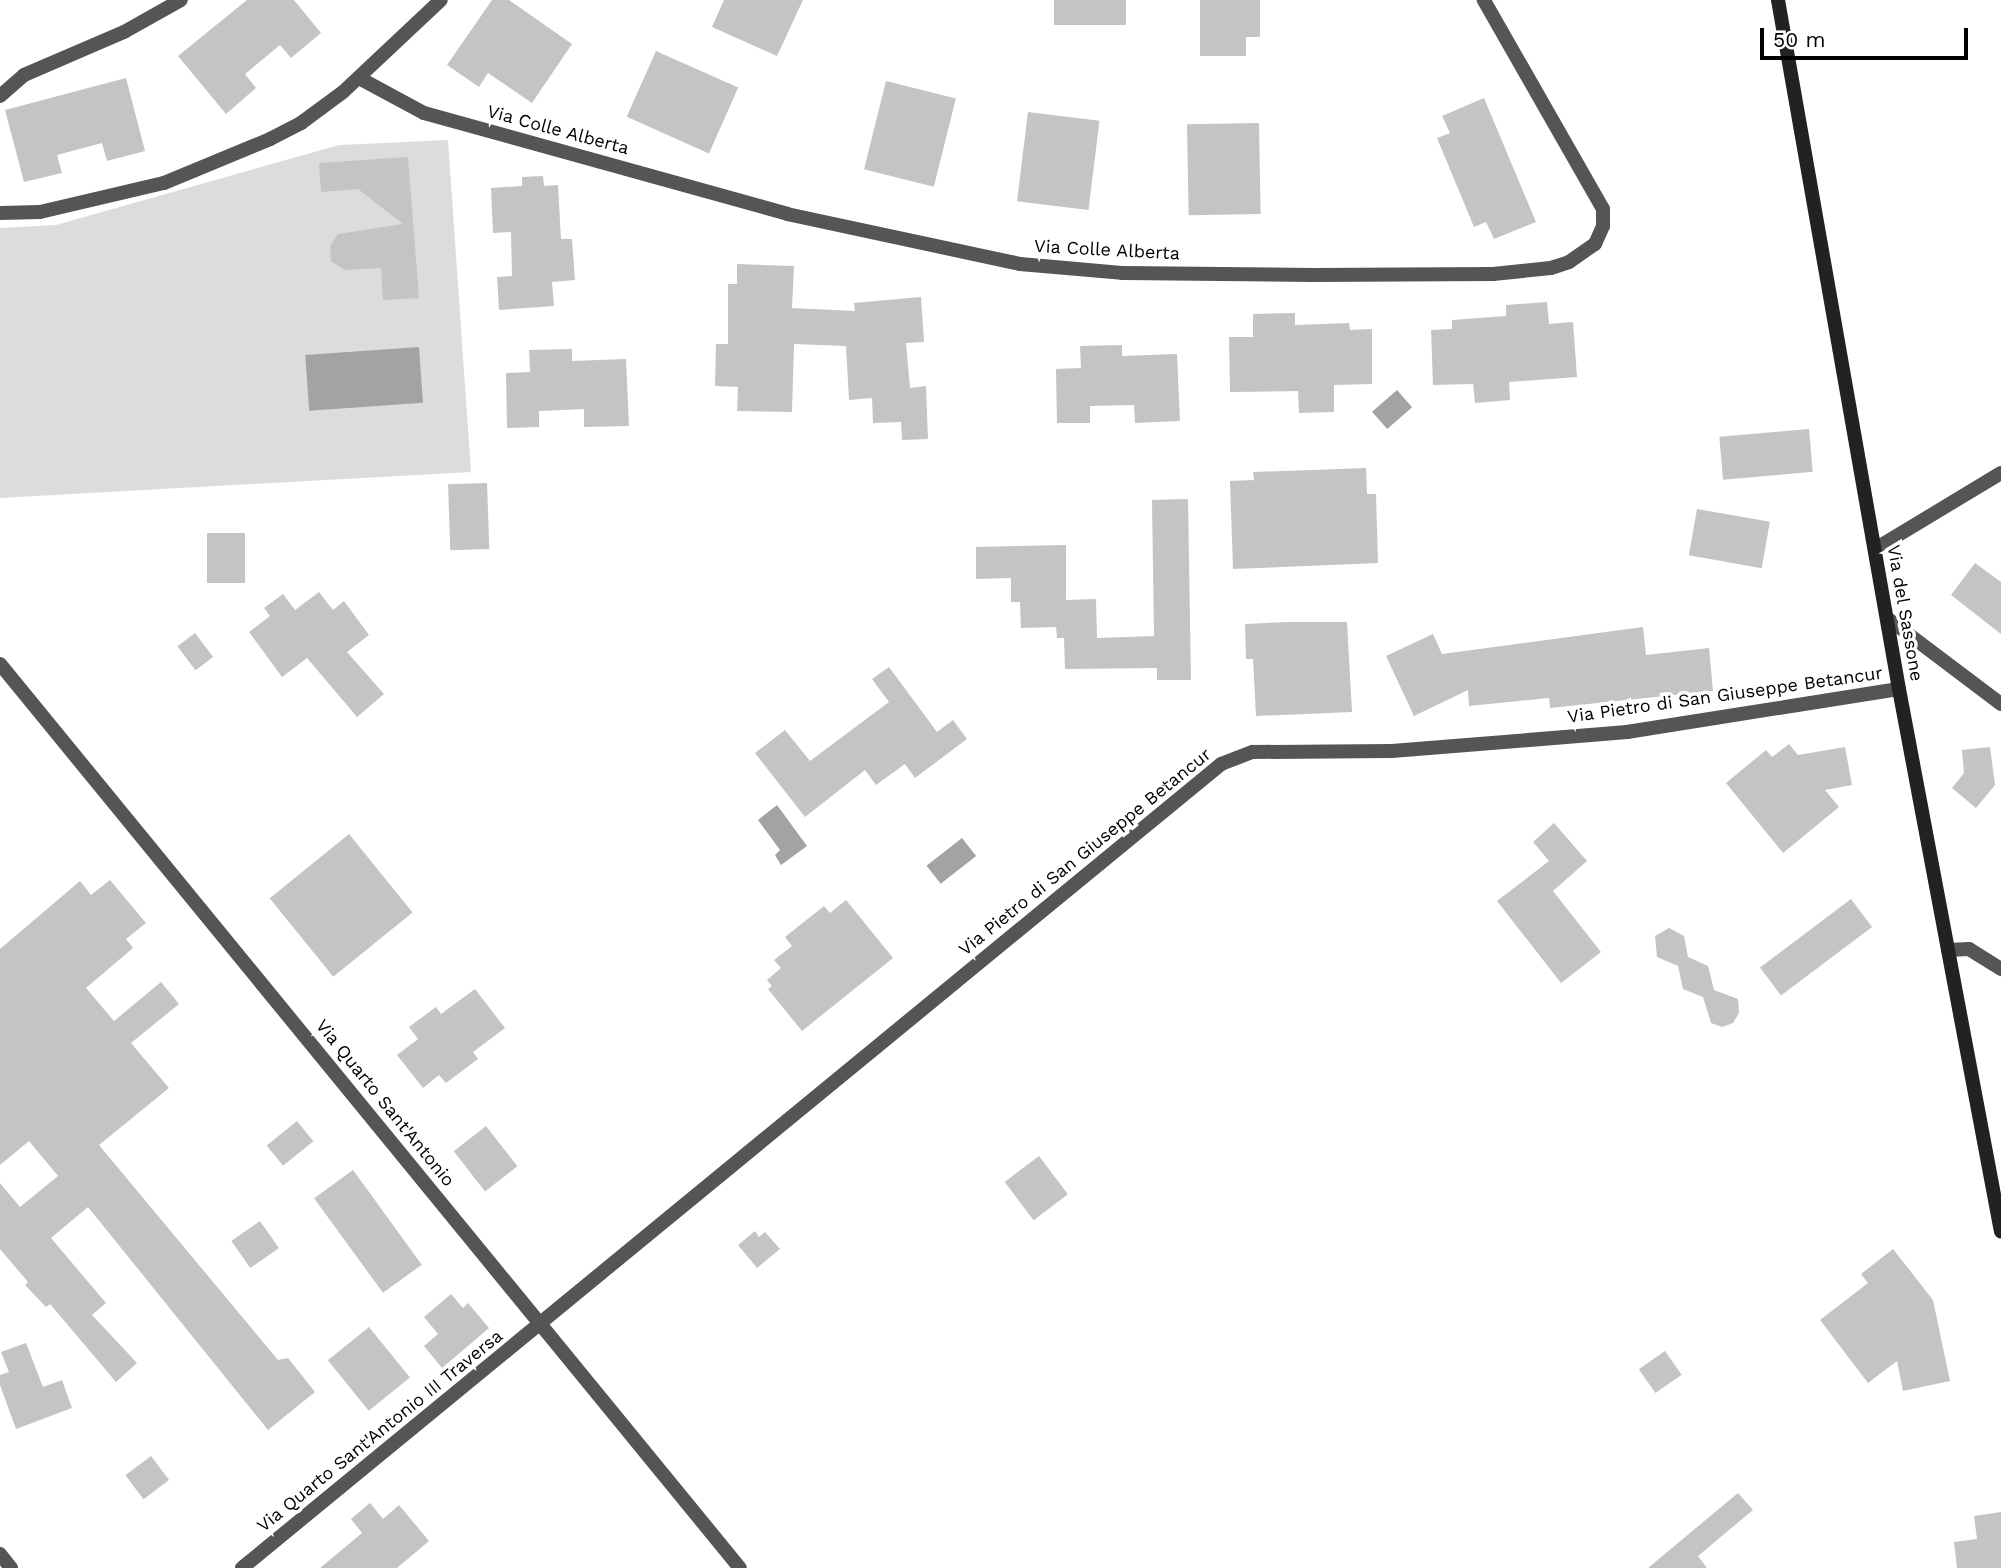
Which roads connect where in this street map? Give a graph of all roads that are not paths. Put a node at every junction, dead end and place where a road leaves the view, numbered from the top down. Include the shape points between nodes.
1 (181, 0) edge
2 (441, 0) edge
3 (1484, 0) edge
4 (1778, 0) edge
5 (359, 78) junction
6 (0, 96) edge
7 (0, 213) edge
8 (2001, 473) edge
9 (1875, 548) junction
10 (1887, 618) junction
11 (0, 664) edge
12 (1899, 690) junction
13 (2001, 704) edge
14 (1948, 950) junction
15 (2001, 970) edge
16 (1996, 1180) edge
17 (2001, 1232) edge
18 (542, 1324) junction
19 (0, 1554) edge
20 (12, 1568) edge
21 (242, 1568) edge
22 (740, 1568) edge

1 - 6 street via 124,32 24,75
2 - 5 street
3 - 5 street, Via Colle Alberta via 1603,209 1603,226 1595,244 1569,262 1550,268 1493,274 1122,274 1020,264 787,214 424,113
4 - 9 main road, Via del Sassone
5 - 7 street via 301,123 163,183 40,212
8 - 9 street
9 - 10 main road, Via del Sassone
10 - 12 main road, Via del Sassone
10 - 13 street
11 - 18 street, Via Quarto Sant'Antonio
12 - 14 main road, Via del Sassone
12 - 18 street, Via Pietro di San Giuseppe Betancur via 1594,735 1392,751 1253,752 1232,758
14 - 15 street via 1969,949
14 - 16 main road, Via del Sassone
16 - 17 main road, Via del Sassone
18 - 21 street, Via Quarto Sant'Antonio III Traversa
18 - 22 street, Via Quarto Sant'Antonio
19 - 20 street

